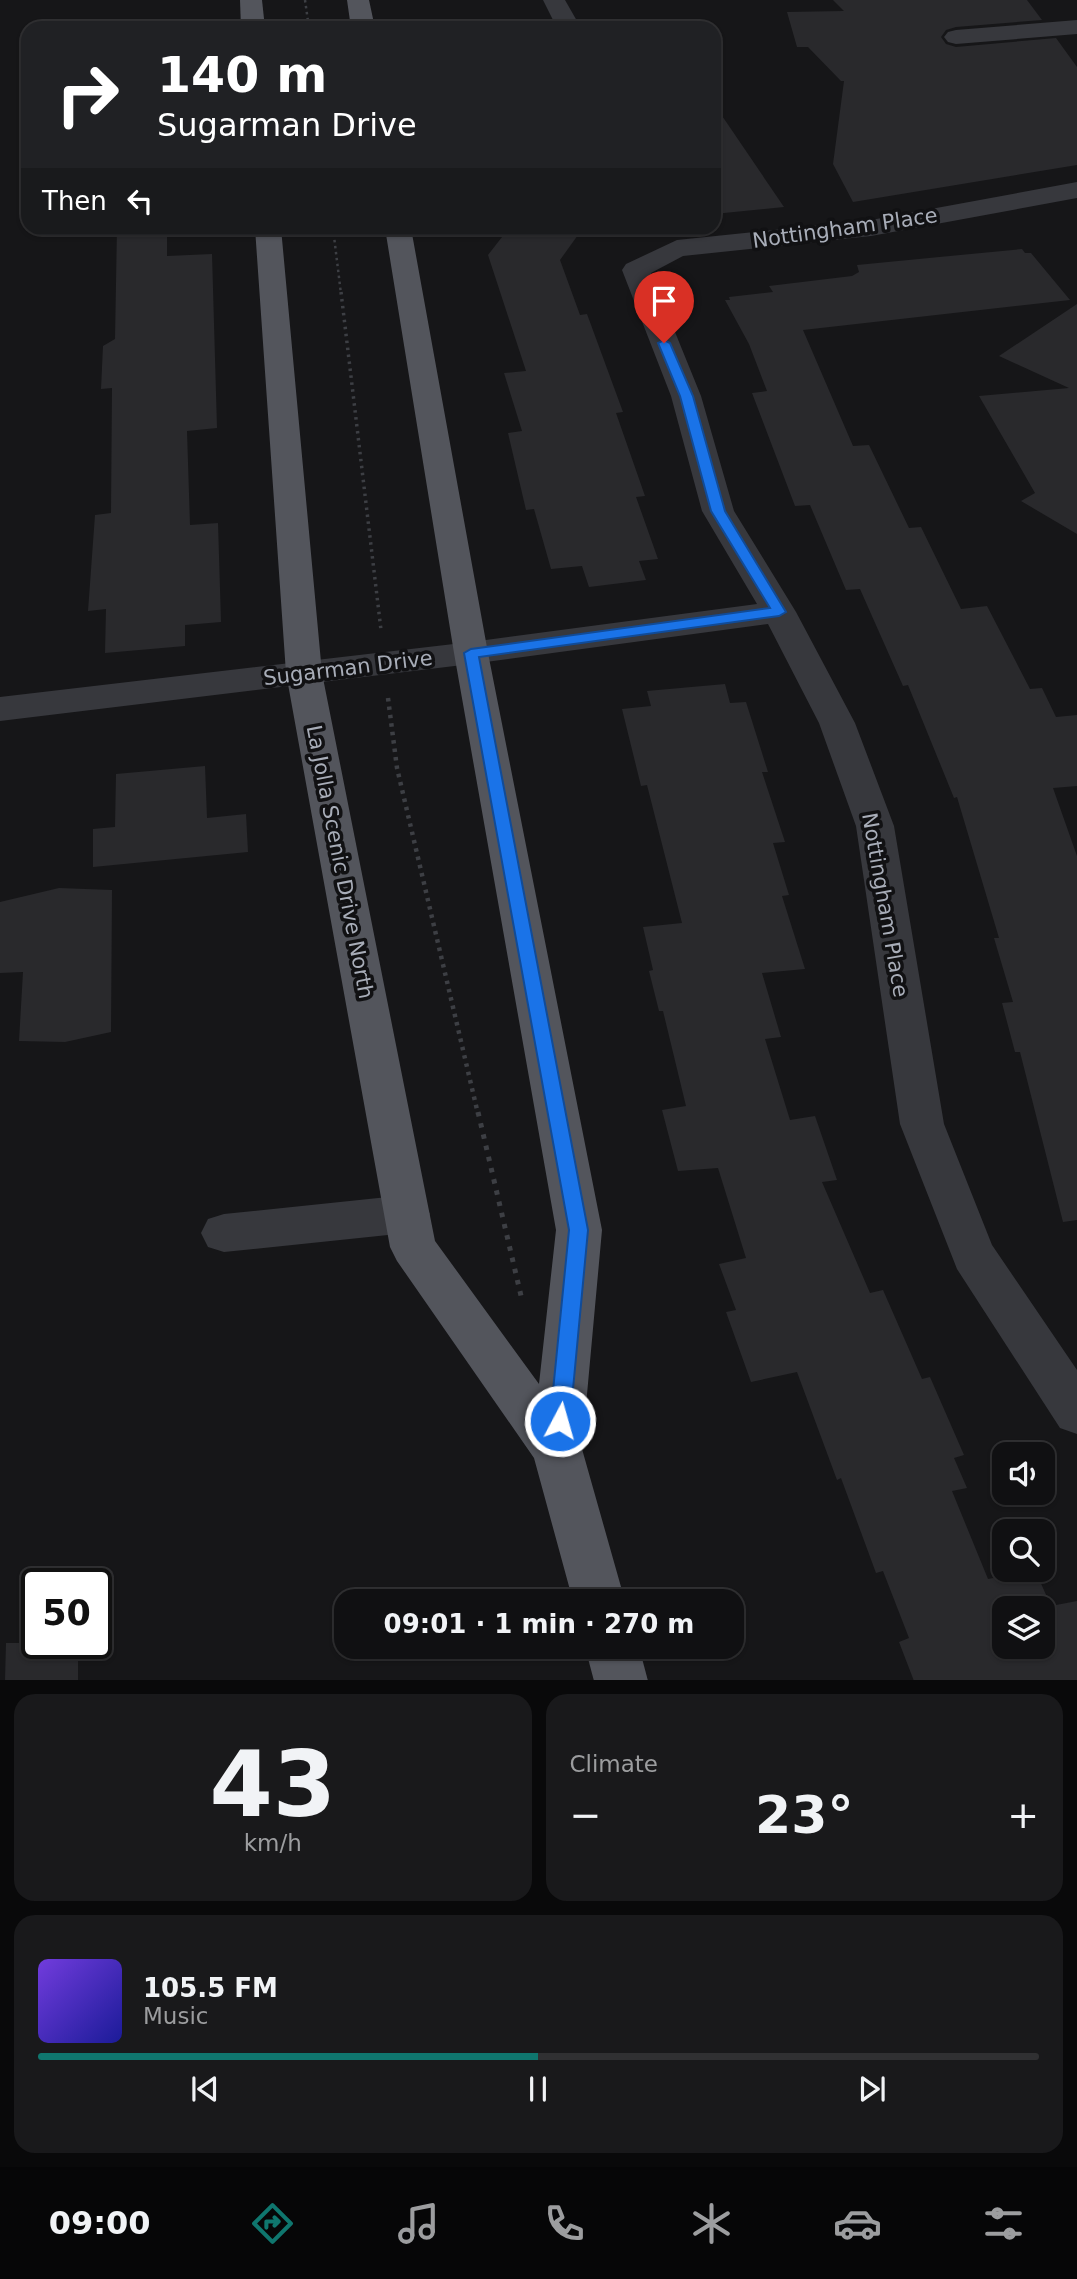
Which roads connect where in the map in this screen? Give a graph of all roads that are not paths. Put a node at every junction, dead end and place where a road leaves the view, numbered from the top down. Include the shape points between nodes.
1 (251, 0) edge
2 (358, 0) edge
3 (554, 0) edge
4 (252, 21) edge
5 (362, 21) edge
6 (565, 21) edge
7 (1077, 27) edge
8 (956, 37) dead end
9 (1077, 190) edge
10 (269, 235) edge
11 (399, 235) edge
12 (779, 612) junction
13 (471, 653) junction
14 (304, 673) junction
15 (0, 709) edge
16 (407, 1214) junction
17 (224, 1233) dead end
18 (1077, 1412) edge
19 (557, 1449) junction
20 (596, 1589) edge
21 (615, 1659) edge
22 (621, 1680) edge

1 - 4 main road
2 - 5 main road
3 - 6 street
7 - 8 street
9 - 12 street, Nottingham Place via 871,228 677,248 636,270 686,396 718,511
10 - 14 main road, La Jolla Scenic Drive North
11 - 13 main road, La Jolla Scenic Drive North
12 - 13 street, Sugarman Drive
12 - 18 street, Nottingham Place via 838,723 875,826 922,1124 973,1255
13 - 14 street, Sugarman Drive
13 - 19 main road, La Jolla Scenic Drive North via 579,1230
14 - 15 street, Sugarman Drive
14 - 16 main road, La Jolla Scenic Drive North
16 - 17 street
16 - 19 main road, La Jolla Scenic Drive North via 413,1247
19 - 20 main road, La Jolla Scenic Drive North
21 - 22 main road

